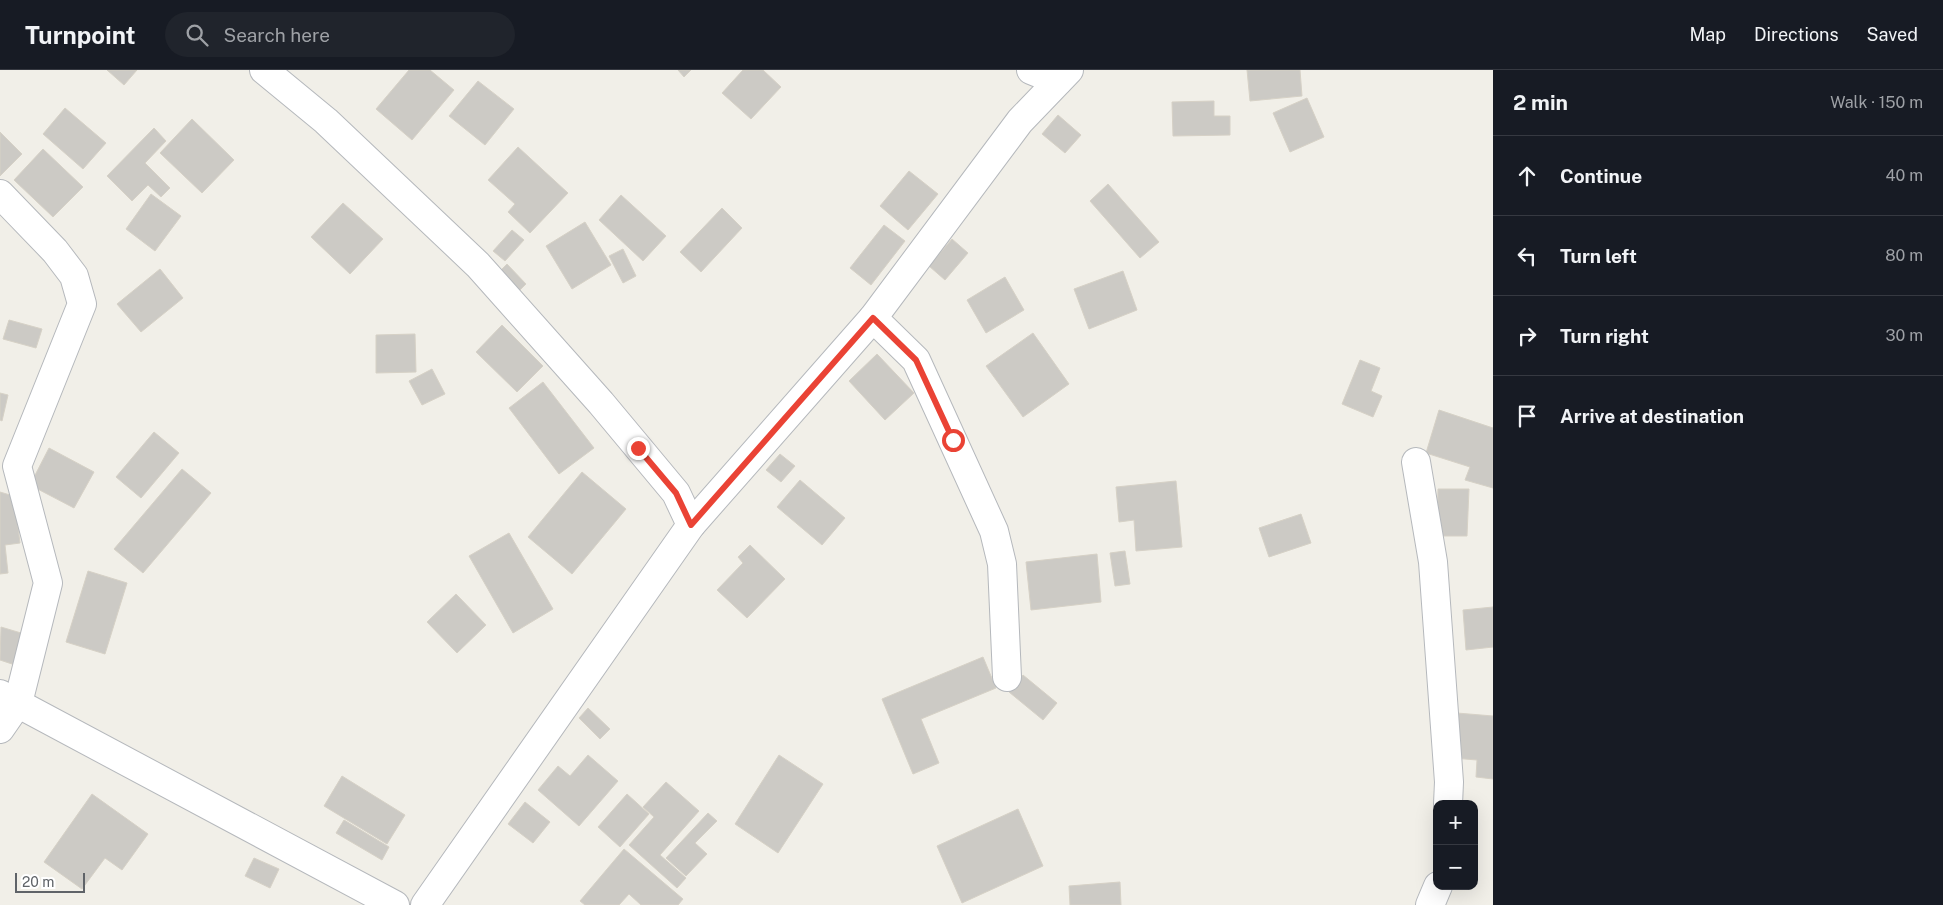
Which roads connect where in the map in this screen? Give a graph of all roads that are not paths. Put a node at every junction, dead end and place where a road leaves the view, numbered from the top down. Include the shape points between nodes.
1 (264, 70) edge
2 (1031, 70) edge
3 (1064, 75) edge
4 (0, 194) edge
5 (873, 318) junction
6 (1416, 462) dead end
7 (691, 525) junction
8 (1007, 677) dead end
9 (9, 698) edge
10 (0, 729) edge
11 (1448, 800) edge
12 (1436, 890) edge
13 (395, 905) edge
14 (426, 905) edge
15 (1430, 905) edge

1 - 7 street via 326,121 478,265 676,493
2 - 3 street
3 - 5 street via 1020,121
4 - 9 street via 55,251 74,276 82,304 17,466 48,583
5 - 7 street
5 - 8 street via 916,360 994,531 1002,564
6 - 11 street via 1433,562
7 - 14 street
9 - 10 street
9 - 13 street
12 - 15 street

